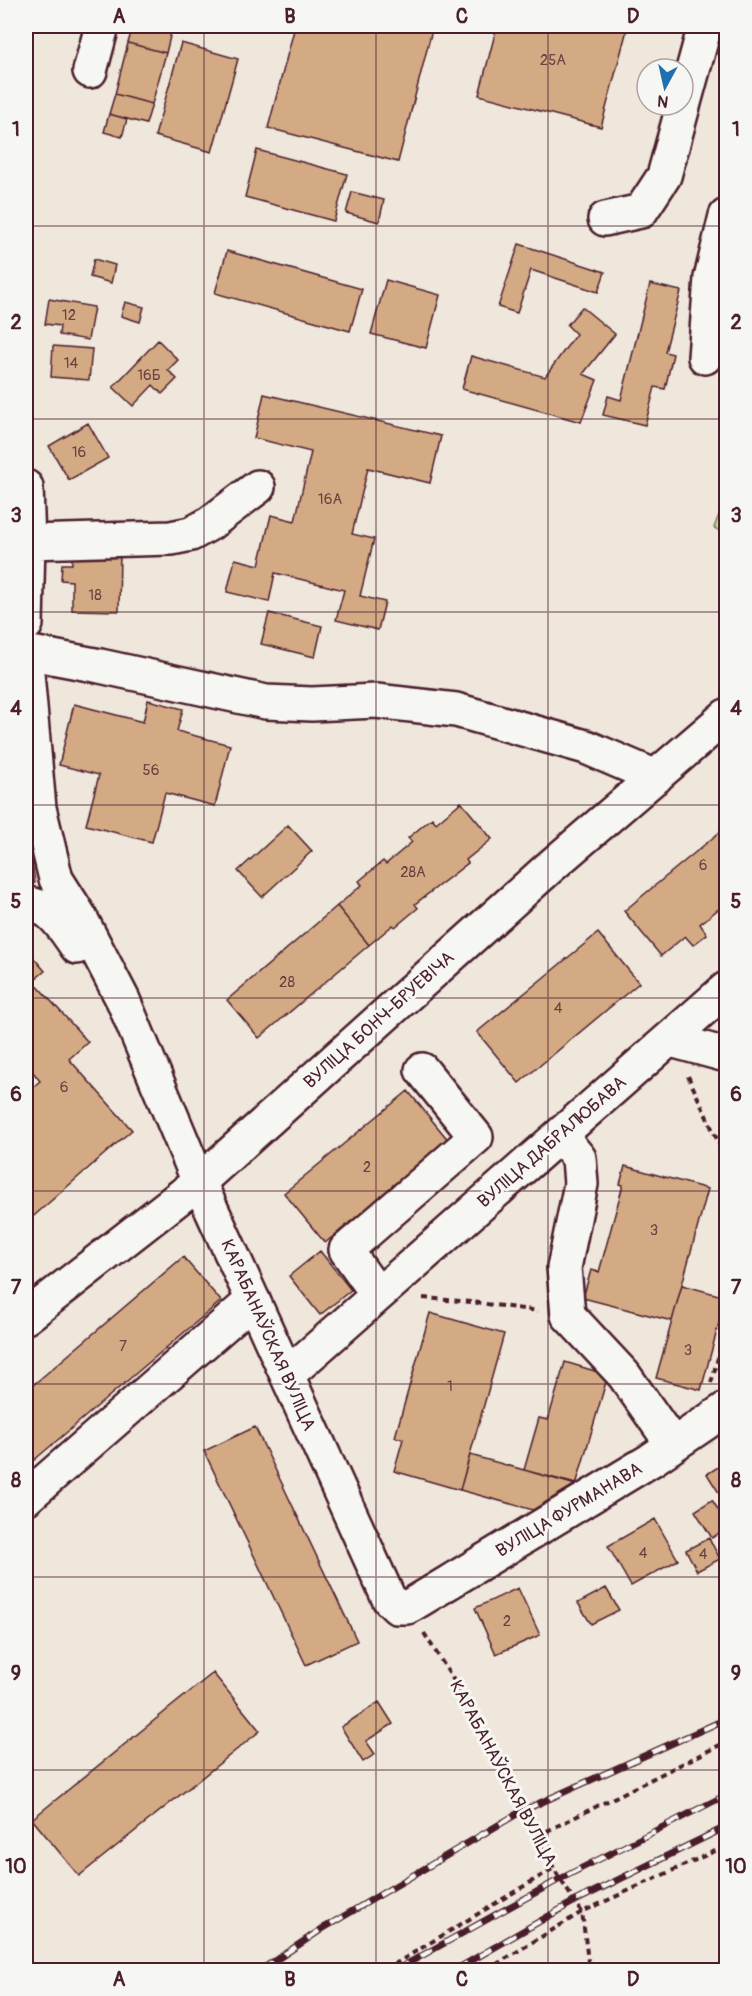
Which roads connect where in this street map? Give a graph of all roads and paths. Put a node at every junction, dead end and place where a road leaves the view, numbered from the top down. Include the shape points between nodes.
1 (102, 26) edge
2 (705, 26) edge
3 (90, 71) dead end
4 (726, 216) edge
5 (605, 219) dead end
6 (26, 298) edge
7 (705, 357) dead end
8 (258, 487) dead end
9 (26, 488) edge
10 (28, 542) junction
11 (26, 624) edge
12 (26, 652) edge
13 (26, 662) edge
14 (726, 716) edge
15 (656, 777) junction
16 (26, 904) edge
17 (726, 989) edge
18 (123, 1000) junction
19 (671, 1040) junction
20 (726, 1055) edge
21 (422, 1070) dead end
22 (560, 1135) junction
23 (726, 1159) edge
24 (199, 1182) junction
25 (378, 1295) junction
26 (253, 1300) junction
27 (30, 1305) edge
28 (568, 1315) junction
29 (286, 1375) junction
30 (726, 1409) edge
31 (673, 1445) junction
32 (26, 1498) edge
33 (408, 1607) junction
34 (726, 1742) edge
35 (537, 1836) junction
36 (726, 1846) edge
37 (554, 1868) junction
38 (582, 1912) junction
39 (385, 1971) edge
40 (487, 1971) edge
41 (589, 1971) edge

1 - 3 street
2 - 5 street via 664,176 641,211
4 - 7 street via 711,278
6 - 9 path
8 - 10 street via 191,534 171,538
9 - 10 street
10 - 11 street
12 - 15 street via 266,702 376,701 456,710 586,747
13 - 18 street, КАРАБАНАЎСКАЯ ВУЛІЦА via 39,808 56,879
14 - 15 street, ВУЛІЦА БОНЧ-БРУЕВІЧА
15 - 24 street, ВУЛІЦА БОНЧ-БРУЕВІЧА
16 - 18 street via 49,911 102,984
17 - 19 street, ВУЛІЦА ДАБРАЛЮБАВА
18 - 24 street, КАРАБАНАЎСКАЯ ВУЛІЦА
19 - 20 street
19 - 22 street, ВУЛІЦА ДАБРАЛЮБАВА
19 - 23 path
21 - 25 street via 477,1137 346,1250
22 - 25 street, ВУЛІЦА ДАБРАЛЮБАВА
22 - 28 street via 579,1158 581,1184 564,1269
24 - 26 street, КАРАБАНАЎСКАЯ ВУЛІЦА
24 - 27 street, ВУЛІЦА БОНЧ-БРУЕВІЧА
25 - 28 path
25 - 29 street, ВУЛІЦА ДАБРАЛЮБАВА
26 - 29 street, КАРАБАНАЎСКАЯ ВУЛІЦА
26 - 32 street
28 - 31 street via 624,1376
29 - 33 street, КАРАБАНАЎСКАЯ ВУЛІЦА via 389,1599 397,1607
30 - 31 street, ВУЛІЦА ФУРМАНАВА
31 - 33 street, ВУЛІЦА ФУРМАНАВА
33 - 35 path, КАРАБАНАЎСКАЯ ВУЛІЦА via 466,1701
34 - 35 path
35 - 37 path, КАРАБАНАЎСКАЯ ВУЛІЦА
36 - 38 path
37 - 38 path, КАРАБАНАЎСКАЯ ВУЛІЦА
37 - 39 path
38 - 40 path
38 - 41 path, КАРАБАНАЎСКАЯ ВУЛІЦА

